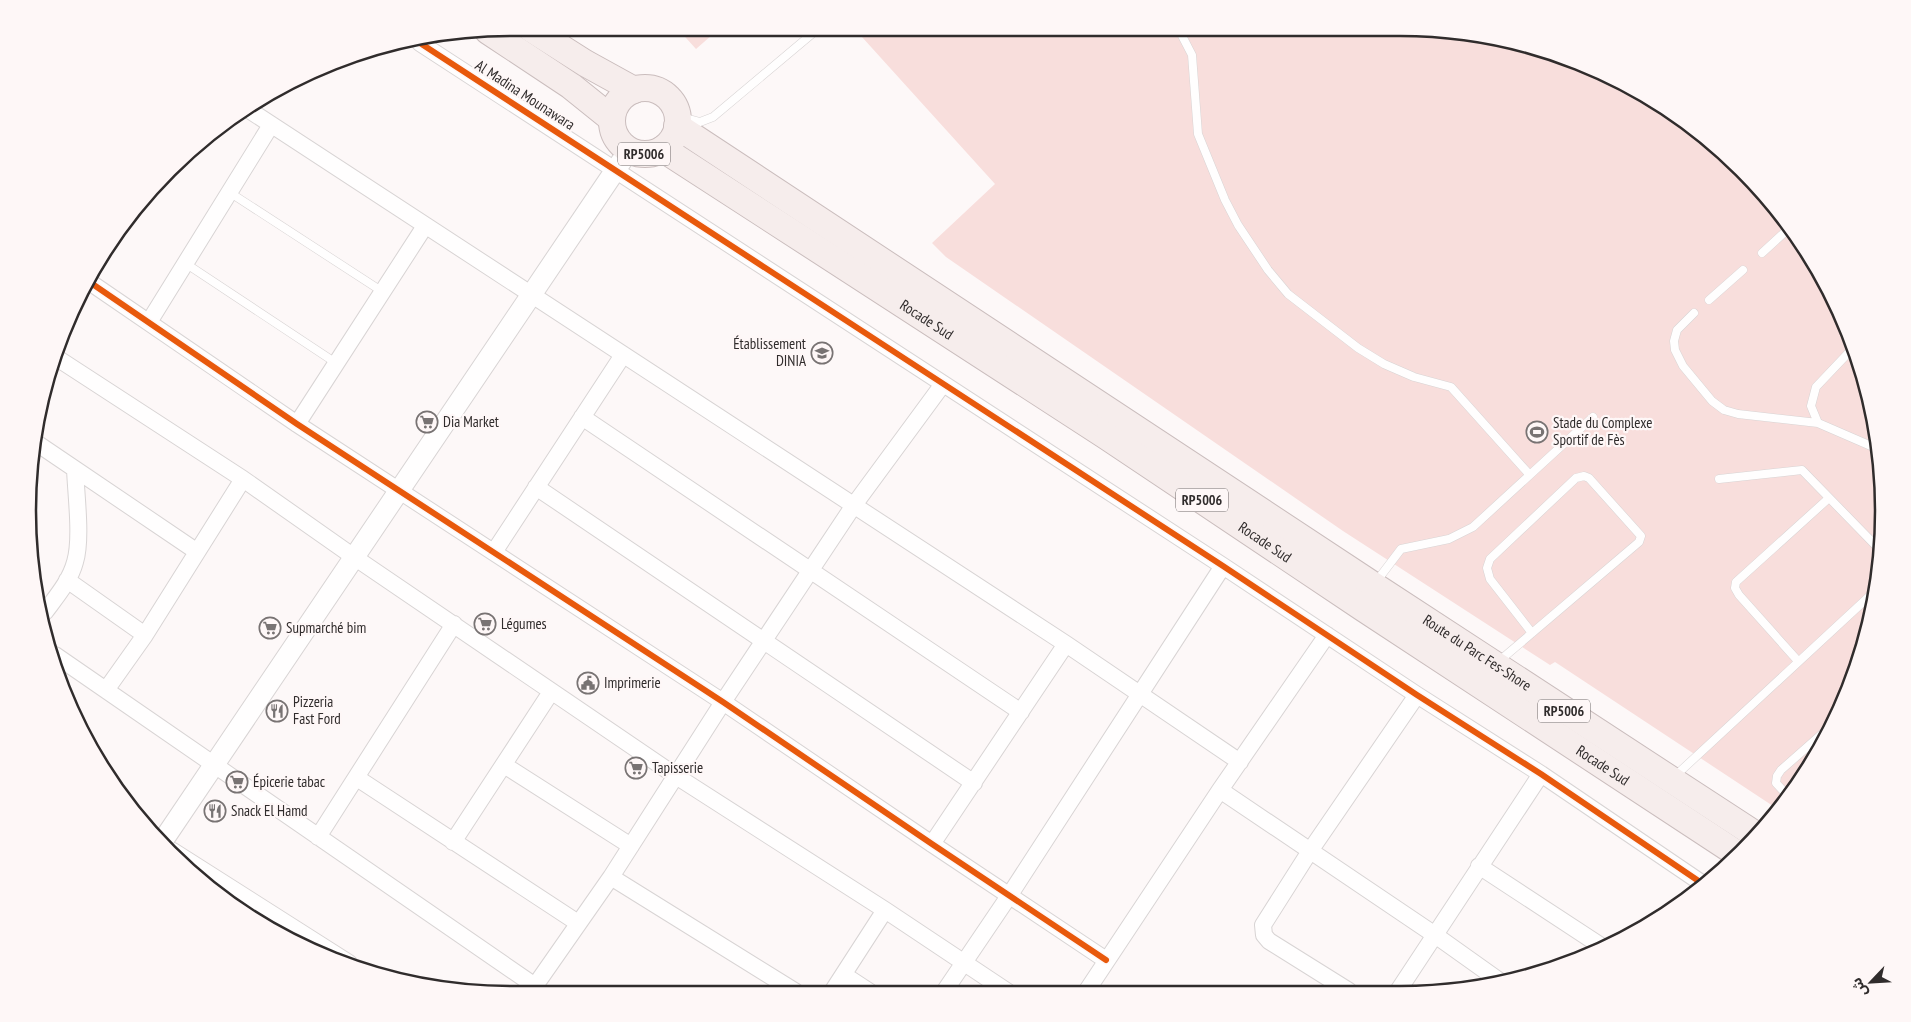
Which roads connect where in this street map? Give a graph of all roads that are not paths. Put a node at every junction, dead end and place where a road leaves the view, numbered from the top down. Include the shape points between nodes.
1 (496, 36) edge
2 (543, 36) edge
3 (810, 36) edge
4 (1182, 36) edge
5 (424, 44) edge
6 (634, 90) junction
7 (253, 112) edge
8 (612, 119) junction
9 (677, 121) junction
10 (271, 124) junction
11 (663, 148) junction
12 (622, 160) junction
13 (229, 192) junction
14 (425, 226) junction
15 (1785, 233) edge
16 (1762, 252) dead end
17 (185, 263) junction
18 (1743, 270) dead end
19 (94, 285) edge
20 (383, 292) junction
21 (531, 295) junction
22 (1709, 300) dead end
23 (1694, 313) dead end
24 (149, 322) junction
25 (1848, 353) edge
26 (623, 354) junction
27 (60, 360) edge
28 (336, 363) junction
29 (943, 384) junction
30 (582, 416) junction
31 (1592, 418) dead end
32 (1818, 423) junction
33 (297, 424) junction
34 (41, 446) edge
35 (1871, 447) edge
36 (75, 470) junction
37 (1529, 474) junction
38 (243, 479) junction
39 (1719, 479) dead end
40 (536, 487) junction
41 (399, 491) junction
42 (1829, 498) junction
43 (854, 505) junction
44 (1874, 544) edge
45 (196, 552) junction
46 (494, 552) junction
47 (354, 557) junction
48 (1223, 566) junction
49 (810, 570) junction
50 (67, 580) junction
51 (1373, 585) junction
52 (1867, 599) edge
53 (46, 610) edge
54 (454, 624) junction
55 (1532, 633) junction
56 (145, 635) junction
57 (1327, 636) junction
58 (764, 641) junction
59 (1066, 644) junction
60 (59, 658) edge
61 (1798, 661) junction
62 (1494, 665) junction
63 (106, 690) junction
64 (551, 692) junction
65 (1140, 694) junction
66 (1417, 695) junction
67 (723, 702) junction
68 (1021, 712) junction
69 (1816, 739) edge
70 (1240, 762) junction
71 (215, 764) junction
72 (504, 766) junction
73 (1541, 774) junction
74 (676, 776) junction
75 (357, 778) junction
76 (1670, 780) junction
77 (974, 783) junction
78 (1220, 790) junction
79 (1784, 791) edge
80 (1750, 831) edge
81 (166, 837) edge
82 (318, 837) junction
83 (452, 842) junction
84 (932, 844) junction
85 (631, 846) junction
86 (1310, 851) junction
87 (1732, 851) edge
88 (194, 864) edge
89 (1479, 866) junction
90 (611, 877) junction
91 (1698, 881) edge
92 (1009, 896) junction
93 (886, 910) junction
94 (578, 923) junction
95 (1435, 935) junction
96 (1597, 943) edge
97 (327, 949) edge
98 (1106, 960) junction
99 (964, 962) junction
100 (844, 975) junction
101 (1494, 977) edge
102 (527, 986) edge
103 (536, 986) edge
104 (786, 986) edge
105 (836, 986) edge
106 (861, 986) edge
107 (948, 986) edge
108 (999, 986) edge
109 (1090, 986) edge
110 (1341, 986) edge
111 (1401, 986) edge

1 - 8 highway via 571,86
2 - 6 highway, RP5006
3 - 9 lane via 714,117 700,122
4 - 37 lane via 1194,64 1198,134 1238,225 1276,279 1288,294 1358,348 1414,377 1451,387
5 - 12 street, Al Madina Mounawara
6 - 8 highway via 615,106
6 - 9 highway, RP5006 via 658,90 667,96 674,105
7 - 10 street
8 - 12 highway, RP5006
9 - 11 highway, RP5006 via 672,139
9 - 51 highway, Rocade Sud / RP5006
10 - 13 street
10 - 14 street
11 - 12 highway, RP5006
11 - 87 highway, Rocade Sud / RP5006 via 1106,436
12 - 21 street
12 - 29 street, Al Madina Mounawara via 670,206
13 - 17 street
13 - 20 lane
14 - 20 street
14 - 21 street
15 - 16 lane
17 - 24 street
17 - 28 lane
18 - 22 lane
19 - 24 street
20 - 28 street
21 - 26 street
21 - 41 street
23 - 32 lane via 1677,330 1675,350 1683,366 1712,402 1738,414
24 - 33 street
25 - 32 lane via 1816,387 1811,406
26 - 30 street
26 - 43 street
27 - 38 street
28 - 33 street
29 - 43 street
29 - 48 street, Al Madina Mounawara
30 - 40 street
30 - 49 street
31 - 37 lane
32 - 35 lane
33 - 41 street
34 - 36 street
36 - 45 street
36 - 50 street via 78,549
37 - 51 lane via 1473,527 1460,535 1401,549
38 - 45 street
38 - 47 street
39 - 42 lane via 1802,470
40 - 46 street
40 - 58 street
41 - 46 street
41 - 47 street
42 - 44 lane
42 - 61 lane via 1736,582 1739,595
43 - 49 street
43 - 59 street
45 - 56 street
46 - 67 street
47 - 54 street
47 - 71 street
48 - 57 street, Al Madina Mounawara
48 - 65 street
49 - 58 street
49 - 68 street
50 - 53 street
50 - 56 street
51 - 62 highway, Route du Parc Fes-Shore / RP5006
52 - 61 lane
54 - 64 street
54 - 75 street
55 - 55 lane via 1639,542 1641,536 1584,476 1576,478 1490,559 1486,568 1490,579
55 - 62 lane
56 - 63 street
57 - 66 street, Al Madina Mounawara
57 - 70 street
58 - 67 street
58 - 77 street
59 - 65 street
59 - 68 street
60 - 63 street
61 - 76 lane
62 - 76 highway, Route du Parc Fes-Shore / RP5006
63 - 71 street
64 - 72 street
64 - 74 street
65 - 70 street
65 - 92 street
66 - 73 street, Al Madina Mounawara
66 - 86 street
67 - 74 street
67 - 84 street
68 - 77 street
69 - 79 lane via 1777,776 1776,784
70 - 78 street
71 - 81 street
71 - 82 street
72 - 83 street
72 - 85 street
73 - 89 street
73 - 91 street, Al Madina Mounawara
74 - 85 street
74 - 93 street
75 - 82 street
75 - 83 street
76 - 80 highway, Route du Parc Fes-Shore / RP5006
77 - 84 street
78 - 86 street
78 - 98 street
82 - 102 street
83 - 94 street
84 - 92 street
85 - 90 street
86 - 95 street
86 - 110 street via 1262,931 1269,941
88 - 97 street
89 - 95 street
89 - 96 street
90 - 94 street
90 - 104 street
92 - 98 street
92 - 99 street
93 - 99 street
93 - 100 street
94 - 103 street
95 - 101 street
95 - 111 street
98 - 109 street
99 - 107 street
99 - 108 street
100 - 105 street
100 - 106 street

